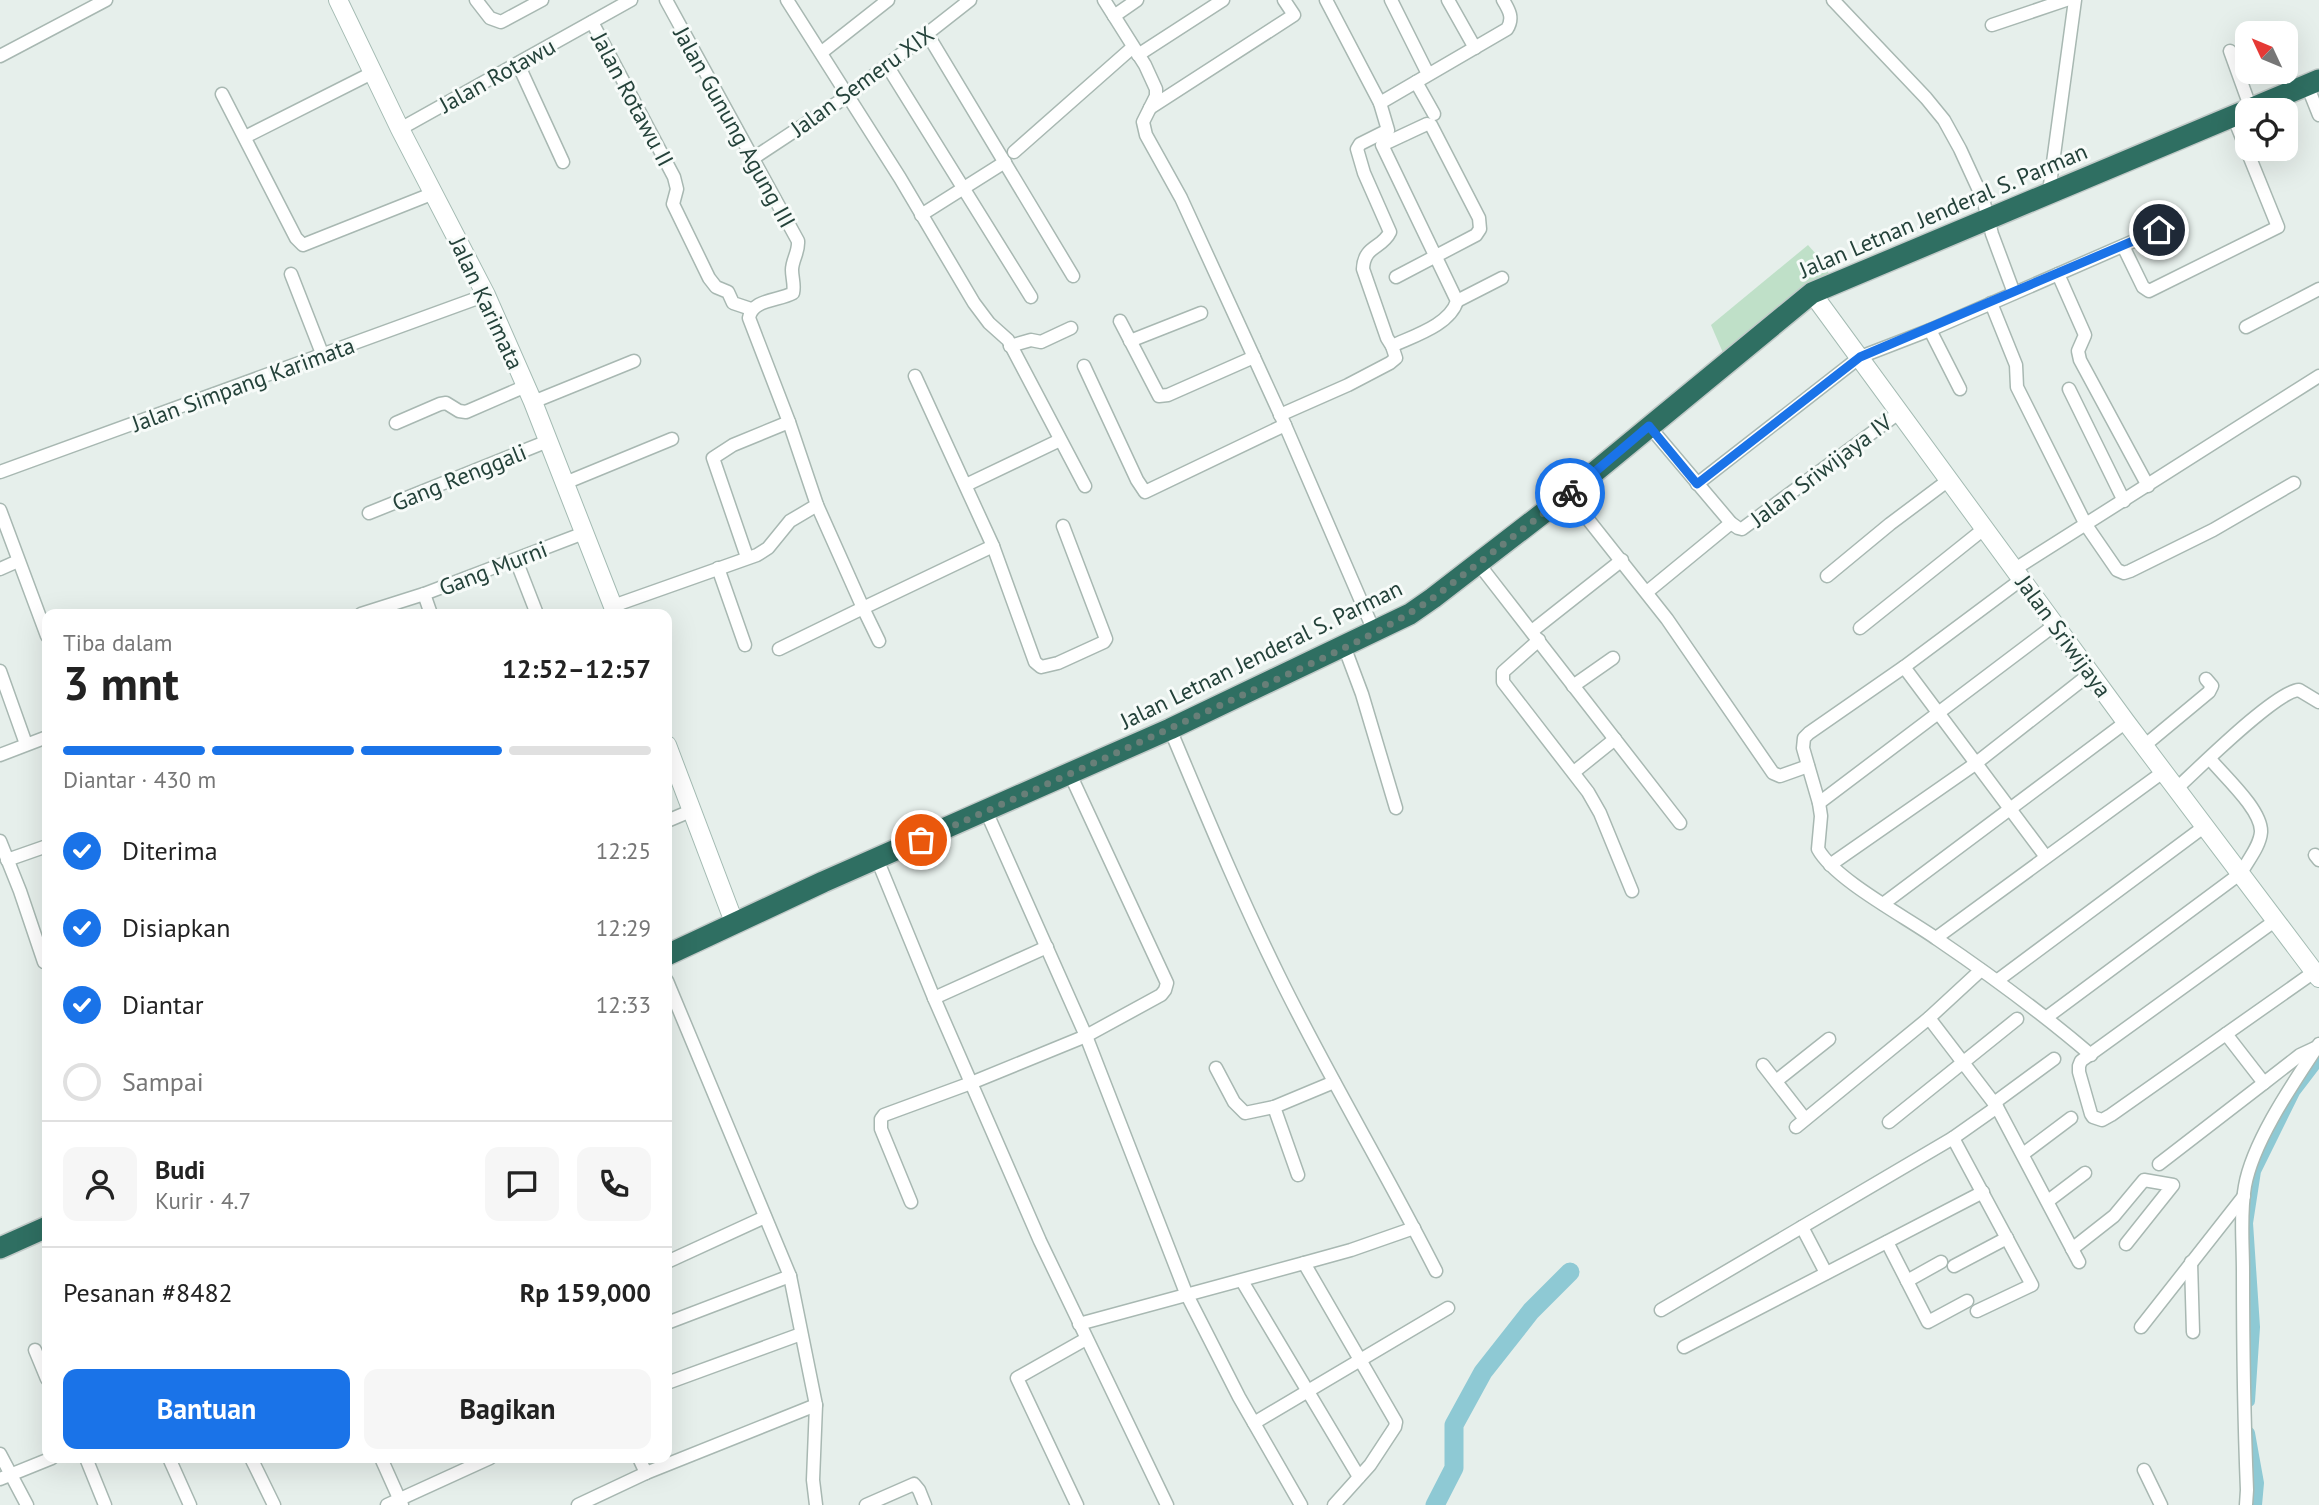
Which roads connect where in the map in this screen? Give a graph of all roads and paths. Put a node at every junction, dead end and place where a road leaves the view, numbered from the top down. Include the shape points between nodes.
1 (106, 0) edge
2 (338, 0) edge
3 (477, 0) edge
4 (542, 0) edge
5 (631, 0) edge
6 (666, 0) edge
7 (807, 0) edge
8 (888, 0) edge
9 (971, 0) edge
10 (1104, 0) edge
11 (1137, 0) edge
12 (1223, 0) edge
13 (1284, 0) edge
14 (1326, 0) edge
15 (1391, 0) edge
16 (1448, 0) edge
17 (1503, 0) edge
18 (1833, 0) edge
19 (2066, 0) edge
20 (2075, 0) edge
21 (791, 5) edge
22 (1114, 16) junction
23 (593, 22) junction
24 (1992, 25) dead end
25 (928, 35) junction
26 (1475, 48) junction
27 (1136, 51) junction
28 (2230, 51) dead end
29 (822, 52) junction
30 (0, 56) edge
31 (518, 64) junction
32 (888, 67) junction
33 (372, 73) junction
34 (1429, 74) junction
35 (1416, 82) junction
36 (2313, 82) edge
37 (222, 94) dead end
38 (849, 95) junction
39 (2239, 98) edge
40 (2275, 98) edge
41 (1380, 103) junction
42 (1149, 108) junction
43 (1434, 114) dead end
44 (2235, 115) edge
45 (2319, 116) edge
46 (400, 129) junction
47 (245, 137) junction
48 (1014, 152) dead end
49 (752, 159) junction
50 (2257, 161) edge
51 (563, 162) dead end
52 (1005, 162) junction
53 (965, 188) junction
54 (2049, 192) junction
55 (434, 193) junction
56 (921, 215) junction
57 (1987, 217) junction
58 (2159, 230) dead end
59 (2123, 246) junction
60 (1434, 256) junction
61 (290, 274) dead end
62 (2058, 274) junction
63 (1073, 276) dead end
64 (1396, 277) dead end
65 (1502, 278) dead end
66 (2319, 289) edge
67 (1812, 293) junction
68 (2014, 293) junction
69 (486, 295) junction
70 (1031, 297) dead end
71 (1457, 301) junction
72 (1991, 303) junction
73 (751, 310) junction
74 (1201, 313) dead end
75 (1120, 321) dead end
76 (2246, 327) dead end
77 (1071, 328) dead end
78 (1930, 330) junction
79 (1130, 341) junction
80 (1009, 343) junction
81 (1392, 346) junction
82 (323, 356) junction
83 (1254, 357) junction
84 (1860, 357) junction
85 (634, 361) dead end
86 (1084, 366) dead end
87 (915, 376) dead end
88 (2319, 376) edge
89 (1960, 388) dead end
90 (2069, 389) dead end
91 (530, 394) junction
92 (1900, 412) junction
93 (1283, 420) junction
94 (789, 422) junction
95 (396, 423) dead end
96 (1649, 426) junction
97 (672, 439) dead end
98 (1060, 440) junction
99 (548, 441) junction
100 (0, 472) edge
101 (1950, 479) junction
102 (2294, 483) dead end
103 (565, 484) junction
104 (1697, 484) junction
105 (966, 485) junction
106 (1085, 486) dead end
107 (2148, 486) junction
108 (1569, 494) junction
109 (2124, 501) junction
110 (817, 505) junction
111 (0, 510) edge
112 (369, 513) dead end
113 (2086, 525) junction
114 (1063, 526) dead end
115 (1736, 526) junction
116 (1985, 528) junction
117 (584, 533) junction
118 (993, 546) junction
119 (747, 557) junction
120 (516, 560) junction
121 (1622, 560) junction
122 (18, 561) junction
123 (1478, 563) junction
124 (718, 568) junction
125 (0, 569) edge
126 (2019, 574) junction
127 (1827, 576) dead end
128 (1647, 592) junction
129 (424, 594) junction
130 (863, 608) junction
131 (377, 609) edge
132 (429, 609) edge
133 (535, 609) edge
134 (615, 609) edge
135 (617, 609) edge
136 (42, 623) edge
137 (2056, 624) junction
138 (1860, 628) dead end
139 (1374, 631) junction
140 (1536, 636) junction
141 (879, 641) dead end
142 (745, 645) dead end
143 (1344, 646) junction
144 (779, 649) dead end
145 (1613, 658) dead end
146 (1904, 667) junction
147 (0, 671) edge
148 (2091, 673) junction
149 (2206, 680) dead end
150 (1573, 686) junction
151 (2319, 702) edge
152 (1939, 713) junction
153 (2126, 722) junction
154 (1170, 729) junction
155 (42, 739) edge
156 (1615, 739) junction
157 (26, 744) junction
158 (2144, 746) junction
159 (0, 755) edge
160 (672, 758) edge
161 (2210, 759) junction
162 (1975, 764) junction
163 (1808, 766) junction
164 (1574, 772) junction
165 (2163, 772) junction
166 (1070, 774) junction
167 (2176, 789) junction
168 (1819, 803) junction
169 (1396, 808) dead end
170 (2010, 809) junction
171 (693, 810) junction
172 (986, 811) junction
173 (672, 819) edge
174 (1681, 823) dead end
175 (2205, 825) junction
176 (0, 841) edge
177 (42, 848) edge
178 (2046, 857) junction
179 (877, 859) junction
180 (7, 860) junction
181 (1830, 865) junction
182 (2241, 873) junction
183 (1632, 891) dead end
184 (1883, 904) junction
185 (2276, 920) junction
186 (734, 922) junction
187 (1936, 938) junction
188 (1047, 947) junction
189 (672, 953) edge
190 (42, 956) edge
191 (1981, 970) junction
192 (2317, 975) edge
193 (1997, 980) junction
194 (672, 993) edge
195 (934, 998) junction
196 (2047, 1017) junction
197 (1929, 1018) junction
198 (2017, 1019) dead end
199 (2226, 1034) junction
200 (1086, 1036) junction
201 (1829, 1039) dead end
202 (2318, 1045) edge
203 (2091, 1055) junction
204 (2054, 1059) dead end
205 (1962, 1061) junction
206 (1763, 1065) dead end
207 (1216, 1068) dead end
208 (1776, 1081) junction
209 (1334, 1082) junction
210 (971, 1083) junction
211 (2264, 1083) junction
212 (1995, 1105) junction
213 (1274, 1107) junction
214 (2071, 1118) dead end
215 (1889, 1122) dead end
216 (1953, 1138) junction
217 (2023, 1154) junction
218 (2159, 1164) dead end
219 (2085, 1173) dead end
220 (1298, 1175) dead end
221 (1983, 1192) junction
222 (2244, 1195) junction
223 (2048, 1201) junction
224 (911, 1202) dead end
225 (765, 1217) junction
226 (1802, 1227) junction
227 (1414, 1228) junction
228 (42, 1229) edge
229 (2007, 1238) junction
230 (1887, 1242) junction
231 (2126, 1244) dead end
232 (0, 1248) edge
233 (2073, 1249) junction
234 (672, 1260) edge
235 (1941, 1262) dead end
236 (2080, 1262) dead end
237 (2191, 1262) junction
238 (1304, 1263) junction
239 (1954, 1266) dead end
240 (1436, 1271) dead end
241 (1826, 1273) junction
242 (790, 1276) junction
243 (1242, 1281) junction
244 (1907, 1281) junction
245 (1186, 1293) junction
246 (1967, 1301) dead end
247 (1448, 1308) dead end
248 (1661, 1310) dead end
249 (1977, 1311) dead end
250 (672, 1320) edge
251 (1079, 1324) junction
252 (2141, 1327) dead end
253 (2193, 1332) dead end
254 (801, 1334) junction
255 (1086, 1339) junction
256 (1684, 1347) dead end
257 (35, 1350) dead end
258 (1361, 1360) junction
259 (42, 1367) edge
260 (672, 1381) edge
261 (1308, 1391) junction
262 (816, 1405) junction
263 (1254, 1423) junction
264 (0, 1454) edge
265 (42, 1462) edge
266 (88, 1463) edge
267 (171, 1463) edge
268 (253, 1463) edge
269 (383, 1463) edge
270 (480, 1463) edge
271 (641, 1463) edge
272 (671, 1463) edge
273 (672, 1463) edge
274 (2144, 1470) dead end
275 (646, 1473) junction
276 (5, 1477) edge
277 (1359, 1477) junction
278 (396, 1503) edge
279 (27, 1505) edge
280 (105, 1505) edge
281 (190, 1505) edge
282 (274, 1505) edge
283 (578, 1505) edge
284 (816, 1505) edge
285 (866, 1505) edge
286 (925, 1505) edge
287 (1077, 1505) edge
288 (1167, 1505) edge
289 (1301, 1505) edge
290 (1334, 1505) edge
291 (2161, 1505) edge
292 (2246, 1505) edge

1 - 30 street
2 - 33 street, Jalan Karimata
3 - 4 street via 490,18 501,22
5 - 23 street, Jalan Rotawu
6 - 49 street, Jalan Gunung Agung III
7 - 21 street
8 - 29 street
9 - 25 street, Jalan Semeru XIX
10 - 22 street
11 - 22 street
12 - 27 street
13 - 42 street via 1294,15
14 - 41 street
15 - 34 street
16 - 26 street
17 - 26 street via 1510,12 1507,29
18 - 57 street via 1944,120 1983,199
19 - 24 street
20 - 54 street
21 - 29 street
22 - 27 street
23 - 31 street, Jalan Rotawu
23 - 73 street, Jalan Rotawu II via 674,177 673,204 709,278 733,303
25 - 32 street, Jalan Semeru XIX
25 - 52 street
26 - 34 street
27 - 42 street via 1156,89
27 - 48 street
28 - 39 street
29 - 38 street
31 - 46 street, Jalan Rotawu
31 - 51 street
32 - 38 street, Jalan Semeru XIX
32 - 53 street
33 - 46 street, Jalan Karimata
33 - 47 street
34 - 35 street
35 - 41 street
35 - 43 street
36 - 40 highway, Jalan Letnan Jenderal S. Parman
36 - 45 street
37 - 47 street
38 - 49 street, Jalan Semeru XIX
38 - 56 street
41 - 81 street via 1388,130 1360,144 1357,152 1390,232 1364,258 1363,269
42 - 83 street via 1143,122 1146,135 1181,198
44 - 54 highway, Jalan Letnan Jenderal S. Parman
46 - 55 street, Jalan Karimata
47 - 55 street via 303,245
49 - 73 street, Jalan Gunung Agung III via 799,247 792,268 793,293
50 - 59 street via 2278,227 2149,291
52 - 53 street
52 - 63 street
53 - 56 street
53 - 70 street
54 - 57 highway, Jalan Letnan Jenderal S. Parman
55 - 69 street, Jalan Karimata
56 - 80 street via 981,313
57 - 67 highway, Jalan Letnan Jenderal S. Parman
57 - 68 street
58 - 59 street
59 - 62 street
60 - 60 street via 1480,229 1474,206 1434,128 1427,124 1382,145
60 - 64 street
60 - 71 street
61 - 82 street
62 - 68 street
62 - 107 street via 2085,335 2078,351 2080,360
65 - 71 street
66 - 76 street
67 - 84 street, Jalan Sriwijaya
67 - 96 highway, Jalan Letnan Jenderal S. Parman
68 - 72 street
69 - 82 street, Jalan Simpang Karimata
69 - 91 street, Jalan Karimata
71 - 81 street via 1443,320
72 - 78 street
72 - 113 street via 2016,365 2017,387
73 - 94 street via 751,324
74 - 79 street
75 - 79 street
77 - 80 street via 1041,342
78 - 84 street
78 - 89 street
79 - 83 street via 1156,393 1163,397
80 - 98 street
81 - 93 street via 1396,358 1390,363
82 - 100 street, Jalan Simpang Karimata
83 - 93 street
84 - 92 street, Jalan Sriwijaya
84 - 104 street
85 - 91 street
86 - 93 street via 1145,492
87 - 105 street
88 - 107 street
90 - 109 street
91 - 95 street via 466,412 440,404
91 - 99 street, Jalan Karimata
92 - 101 street, Jalan Sriwijaya
92 - 115 street, Jalan Sriwijaya IV
93 - 139 street
94 - 110 street
94 - 119 street via 713,458
96 - 104 street
96 - 108 highway, Jalan Letnan Jenderal S. Parman
97 - 103 street
98 - 105 street
98 - 106 street
99 - 103 street, Jalan Karimata
99 - 112 street, Gang Renggali
101 - 116 street, Jalan Sriwijaya
101 - 127 street
102 - 113 street via 2202,536 2124,573 2113,566
103 - 117 street, Jalan Karimata
104 - 115 street
105 - 118 street
107 - 109 street
108 - 121 street
108 - 123 highway, Jalan Letnan Jenderal S. Parman
109 - 113 street
110 - 119 street via 790,521 768,548
110 - 130 street
111 - 122 street
113 - 126 street
114 - 118 street via 1106,639 1058,663 1041,667 1035,662
115 - 128 street, Jalan Sriwijaya IV
116 - 126 street, Jalan Sriwijaya
116 - 138 street
117 - 120 street, Gang Murni
117 - 134 street, Jalan Karimata
118 - 130 street
119 - 124 street
120 - 129 street, Gang Murni
120 - 133 street
121 - 128 street
121 - 140 street
122 - 125 street
122 - 136 street
123 - 139 highway, Jalan Letnan Jenderal S. Parman via 1420,607
123 - 140 street
124 - 135 street
124 - 142 street
126 - 137 street, Jalan Sriwijaya
126 - 146 street
128 - 163 street via 1773,773 1780,776
129 - 131 street, Gang Murni
129 - 132 street
130 - 141 street
130 - 144 street
137 - 148 street, Jalan Sriwijaya
137 - 152 street
139 - 143 highway, Jalan Letnan Jenderal S. Parman
140 - 150 street
140 - 164 street via 1503,672 1503,682
143 - 154 highway, Jalan Letnan Jenderal S. Parman
143 - 169 street
145 - 150 street
146 - 152 street
146 - 163 street via 1809,733 1802,743
147 - 157 street
148 - 153 street, Jalan Sriwijaya
148 - 162 street
149 - 158 street via 2212,686 2209,692
150 - 156 street
151 - 161 street via 2300,690 2285,694
152 - 162 street
152 - 168 street
153 - 158 street, Jalan Sriwijaya
153 - 170 street
154 - 166 highway, Jalan Letnan Jenderal S. Parman
154 - 209 street via 1279,977
155 - 157 street
156 - 164 street
156 - 174 street
157 - 159 street
158 - 165 street, Jalan Sriwijaya
160 - 171 street
161 - 167 street
161 - 182 street via 2260,823 2259,841
162 - 170 street
162 - 181 street
163 - 168 street
164 - 183 street via 1600,813
165 - 167 street, Jalan Sriwijaya
165 - 178 street
166 - 172 highway, Jalan Letnan Jenderal S. Parman
166 - 200 street via 1167,983 1161,995
167 - 175 street, Jalan Sriwijaya
168 - 181 street via 1818,849
170 - 178 street
170 - 184 street
171 - 173 street
171 - 186 street
172 - 179 highway, Jalan Letnan Jenderal S. Parman
172 - 188 street
175 - 182 street, Jalan Sriwijaya
175 - 193 street
176 - 180 street
177 - 180 street
178 - 187 street
179 - 186 highway, Jalan Letnan Jenderal S. Parman
179 - 195 street
180 - 190 street
181 - 184 street
182 - 185 street, Jalan Sriwijaya
182 - 196 street
184 - 187 street
185 - 192 street, Jalan Sriwijaya
185 - 203 street
186 - 189 highway, Jalan Letnan Jenderal S. Parman
187 - 191 street
188 - 195 street
188 - 200 street
191 - 193 street
191 - 197 street
192 - 199 street
193 - 196 street
194 - 225 street
195 - 210 street
196 - 203 street
197 - 205 street
197 - 208 street via 1801,1123
198 - 205 street
199 - 203 street via 2102,1119 2091,1114 2079,1072 2081,1062
199 - 211 street
200 - 210 street
200 - 245 street
201 - 208 street
202 - 211 street
202 - 222 street via 2272,1121
204 - 212 street
205 - 212 street
205 - 215 street
206 - 208 street
207 - 213 street via 1242,1111
209 - 213 street
209 - 227 street
210 - 224 street via 881,1119
210 - 251 street
211 - 218 street
212 - 216 street
212 - 217 street
213 - 220 street
214 - 217 street
216 - 221 street
216 - 226 street
217 - 223 street
219 - 223 street
221 - 229 street
221 - 230 street
222 - 237 street
222 - 292 street
223 - 233 street
225 - 234 street
225 - 242 street
226 - 241 street
226 - 248 street
227 - 238 street
227 - 240 street
228 - 232 highway
229 - 239 street
229 - 249 street via 2032,1285
230 - 241 street
230 - 244 street
231 - 233 street via 2173,1185 2144,1180 2114,1216
233 - 236 street
235 - 244 street
237 - 252 street
237 - 253 street
238 - 243 street
238 - 258 street
241 - 256 street
242 - 250 street
242 - 254 street
243 - 245 street
243 - 261 street
244 - 246 street via 1928,1322
245 - 251 street
245 - 263 street
247 - 258 street
251 - 255 street
254 - 260 street
254 - 262 street
255 - 287 street via 1017,1378
255 - 288 street
257 - 259 street
258 - 261 street
258 - 277 street via 1395,1427
261 - 263 street
261 - 277 street
262 - 273 street
262 - 284 street
263 - 289 street
264 - 276 street
265 - 276 street
266 - 280 street
267 - 281 street
268 - 282 street
269 - 278 street
270 - 278 street
271 - 275 street
272 - 275 street
274 - 291 street
275 - 283 street
276 - 279 street
277 - 290 street
285 - 286 street via 914,1485

